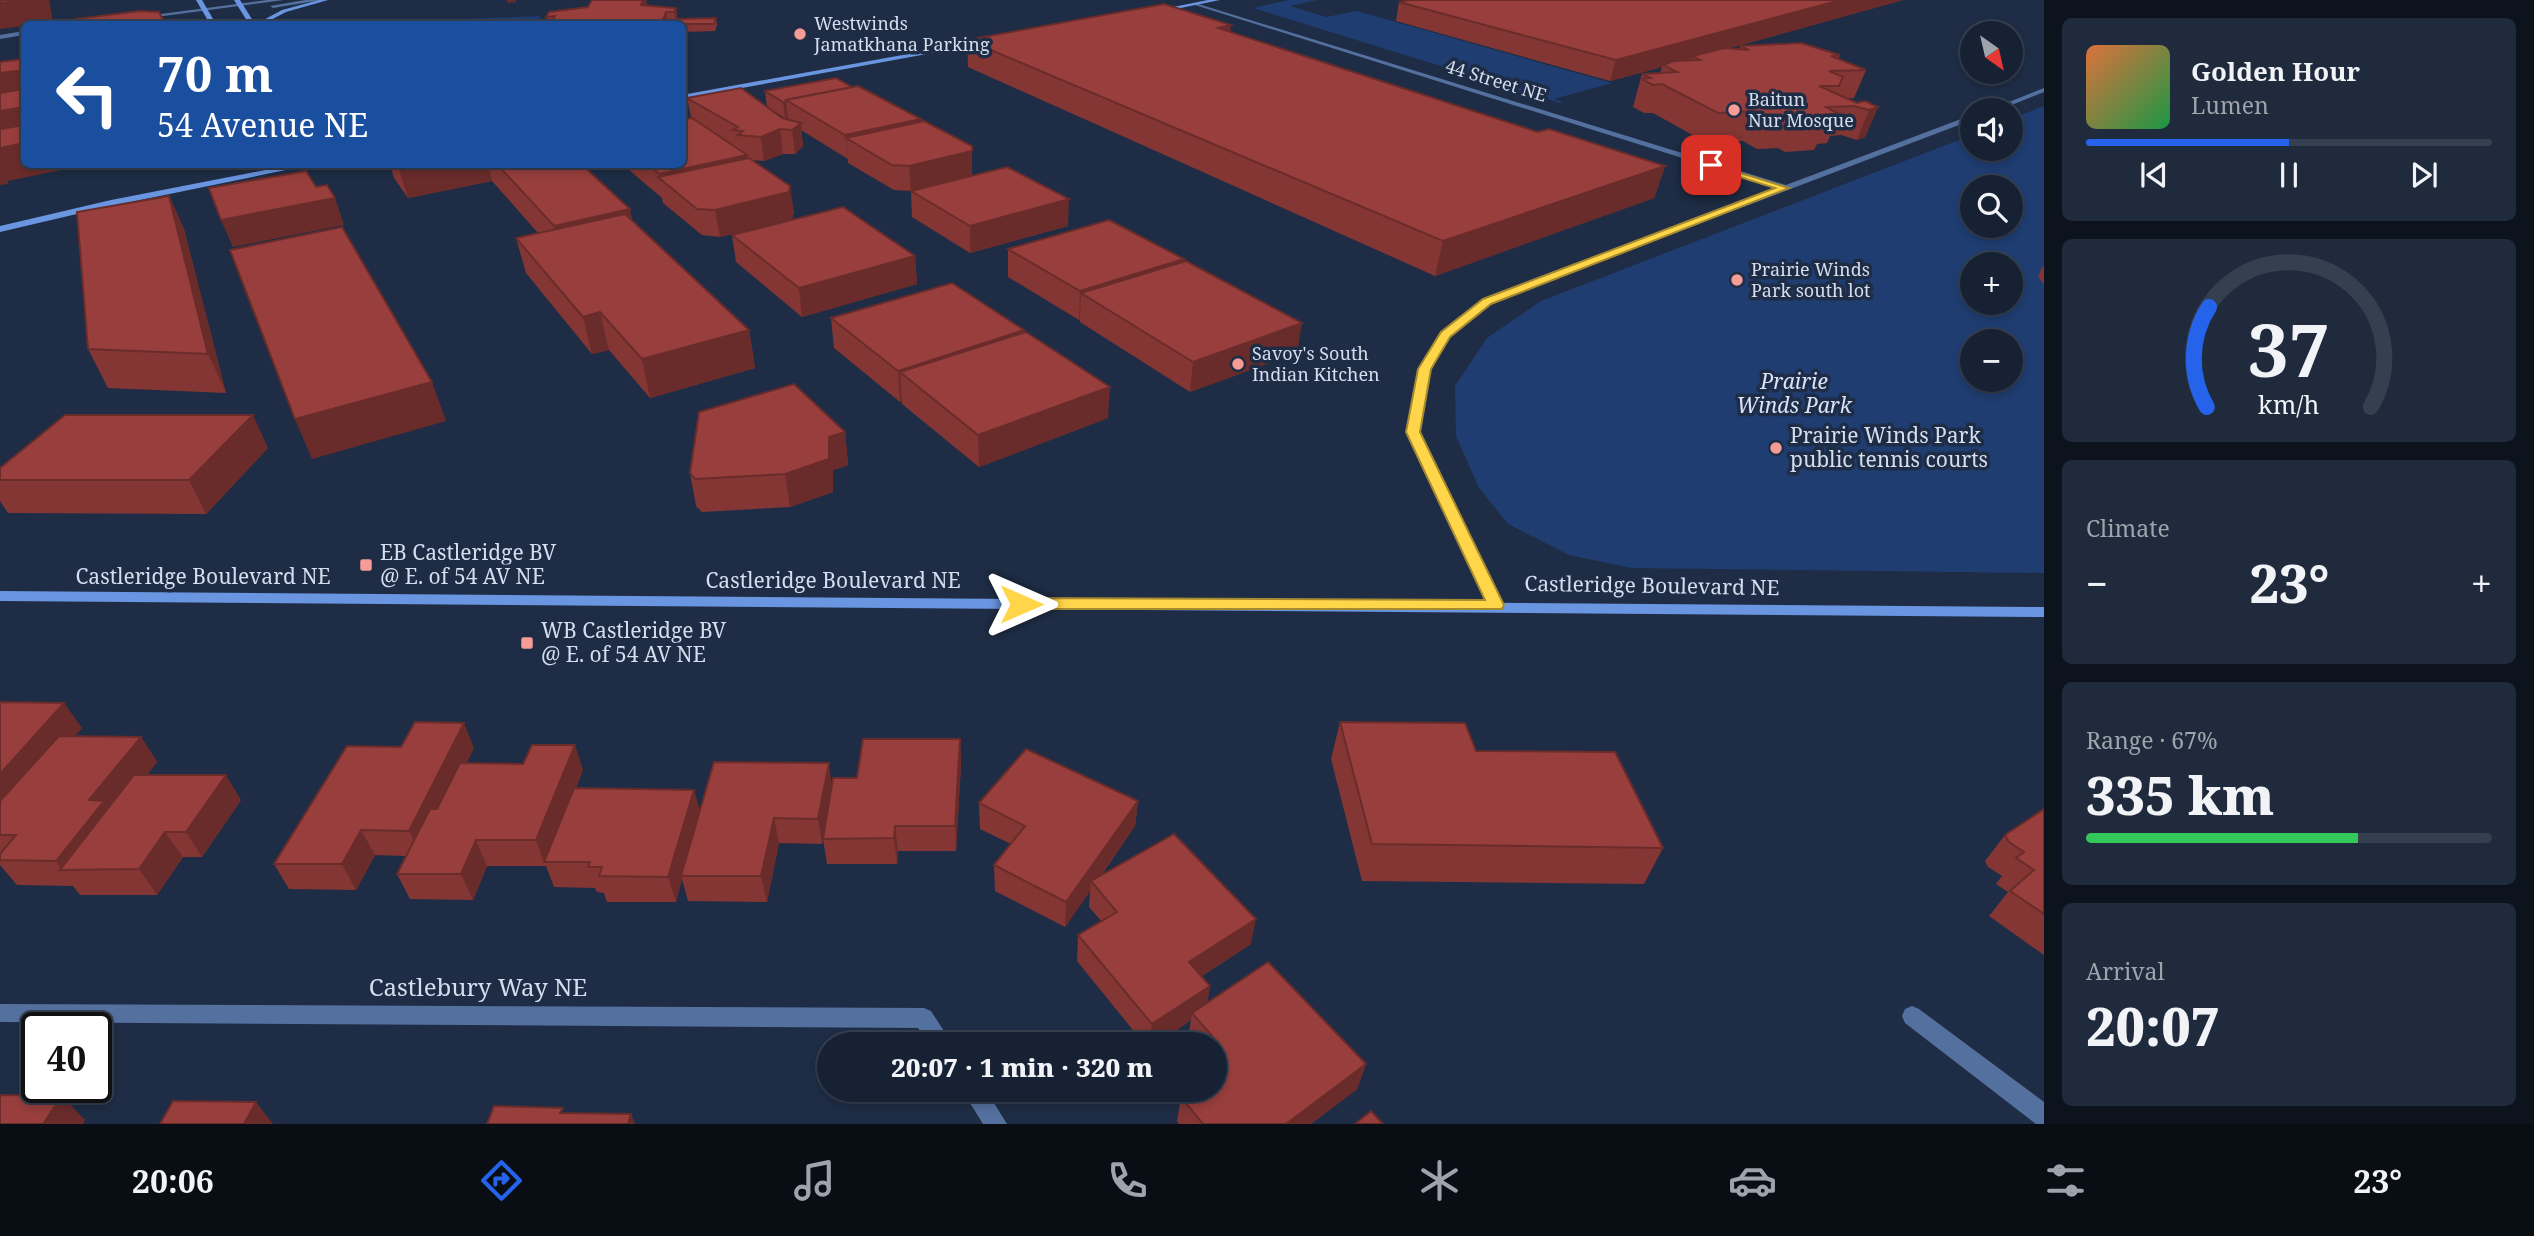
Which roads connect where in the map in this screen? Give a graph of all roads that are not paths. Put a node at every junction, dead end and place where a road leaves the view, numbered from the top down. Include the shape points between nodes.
1 (199, 0) edge
2 (281, 0) edge
3 (318, 0) edge
4 (325, 0) edge
5 (1217, 0) edge
6 (1197, 4) junction
7 (240, 5) edge
8 (205, 12) junction
9 (1142, 14) edge
10 (135, 21) edge
11 (211, 21) edge
12 (250, 21) edge
13 (265, 21) edge
14 (992, 41) edge
15 (2044, 90) edge
16 (686, 96) edge
17 (2023, 98) edge
18 (1960, 122) edge
19 (290, 168) edge
20 (1785, 188) junction
21 (0, 229) edge
22 (0, 596) edge
23 (1496, 605) junction
24 (2044, 612) edge
25 (0, 1013) edge
26 (1912, 1016) dead end
27 (933, 1032) edge
28 (981, 1102) edge
29 (2044, 1116) edge
30 (996, 1124) edge

1 - 8 street
2 - 7 street
3 - 7 street
4 - 13 street
5 - 6 street
6 - 9 street
6 - 20 street, 44 Street NE
7 - 8 street
7 - 12 street
8 - 10 street
8 - 11 street
14 - 16 street
15 - 17 street
18 - 20 street
19 - 21 street
20 - 23 street via 1487,302 1446,334 1425,369 1413,432
22 - 23 street, Castleridge Boulevard NE
23 - 24 street, Castleridge Boulevard NE
25 - 27 street, Castlebury Way NE via 924,1018
26 - 29 street
28 - 30 street

